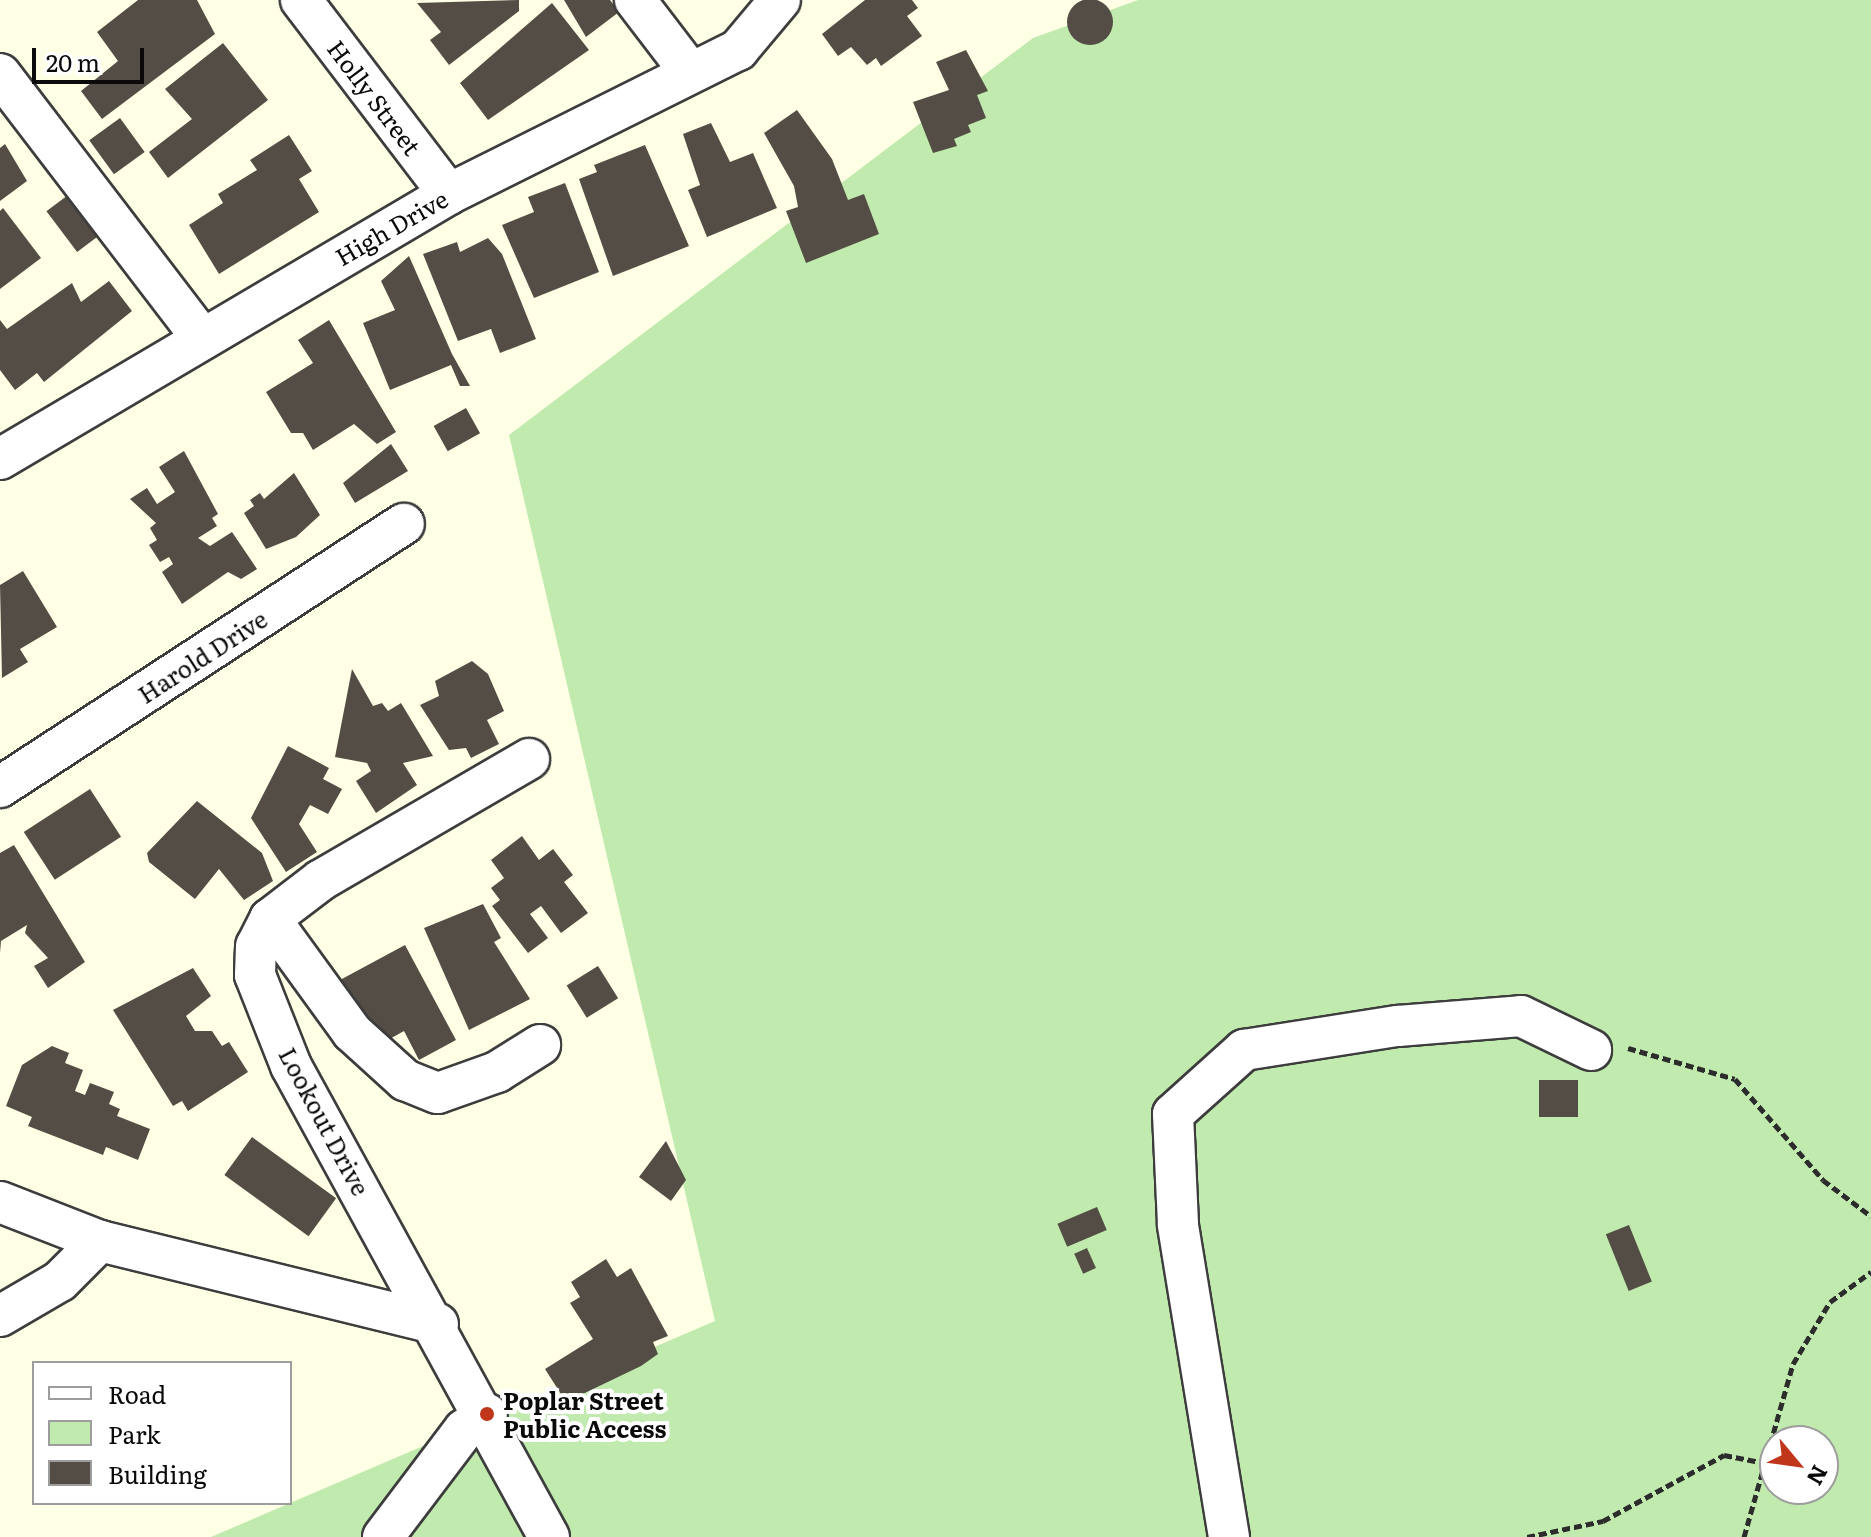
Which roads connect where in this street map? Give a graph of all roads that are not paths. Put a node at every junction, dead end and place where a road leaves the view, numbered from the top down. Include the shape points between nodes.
1 (301, 0) edge
2 (635, 0) edge
3 (780, 0) edge
4 (690, 72) junction
5 (0, 74) edge
6 (449, 194) junction
7 (201, 337) junction
8 (0, 459) edge
9 (404, 524) dead end
10 (529, 759) dead end
11 (0, 787) edge
12 (270, 919) junction
13 (540, 1045) dead end
14 (1591, 1050) road end
15 (0, 1202) edge
16 (100, 1241) junction
17 (0, 1316) edge
18 (438, 1324) junction
19 (487, 1414) junction
20 (383, 1537) edge
21 (549, 1537) edge
22 (1229, 1537) edge

1 - 6 street, Holly Street
2 - 4 street
3 - 4 street, High Drive via 738,50
4 - 6 street, High Drive
5 - 7 street
6 - 7 street, High Drive
7 - 8 street, High Drive
9 - 11 street, Harold Drive
10 - 12 street via 321,880
12 - 13 street via 352,1032 405,1080 438,1093 497,1072
12 - 18 street, Lookout Drive via 256,946 255,975 291,1066
14 - 22 street via 1521,1016 1398,1026 1244,1050 1173,1114 1178,1224
15 - 16 street
16 - 17 street via 60,1281
16 - 18 street
18 - 19 street, Lookout Drive
19 - 20 street via 464,1430
19 - 21 street, Lookout Drive

